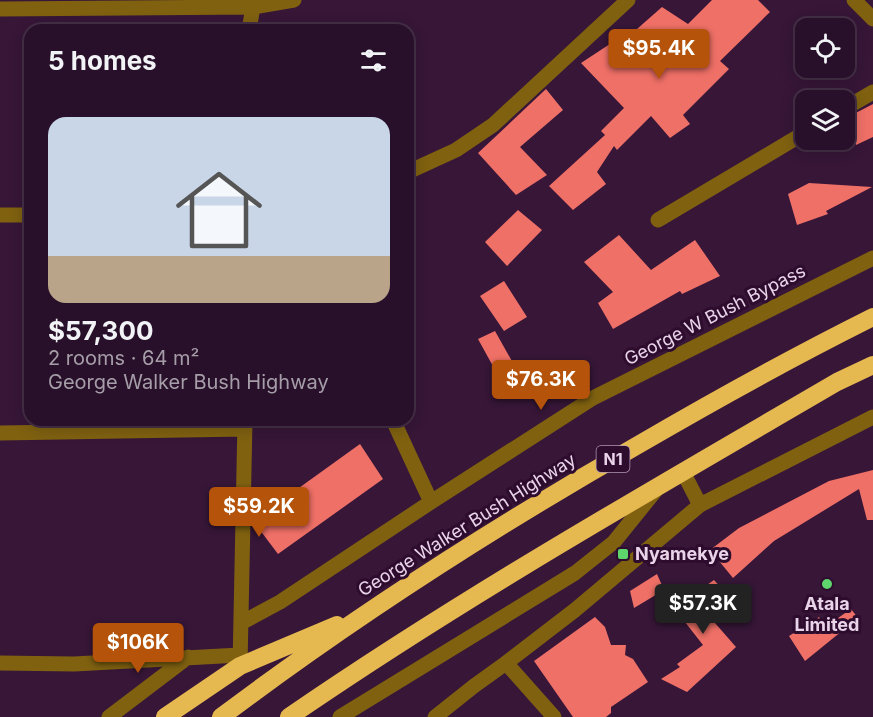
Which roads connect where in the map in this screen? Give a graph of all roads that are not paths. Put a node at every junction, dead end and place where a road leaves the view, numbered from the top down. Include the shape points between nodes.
1 (294, 0) edge
2 (628, 0) edge
3 (854, 0) edge
4 (253, 7) junction
5 (0, 9) edge
6 (873, 19) edge
7 (250, 24) edge
8 (873, 92) edge
9 (855, 103) edge
10 (795, 138) edge
11 (414, 169) edge
12 (24, 214) edge
13 (0, 215) edge
14 (657, 220) dead end
15 (873, 258) edge
16 (873, 317) edge
17 (873, 365) edge
18 (873, 417) edge
19 (214, 426) edge
20 (245, 426) edge
21 (396, 426) edge
22 (0, 433) edge
23 (683, 472) junction
24 (658, 487) junction
25 (431, 502) junction
26 (700, 505) junction
27 (361, 616) junction
28 (241, 623) junction
29 (188, 657) junction
30 (240, 661) junction
31 (0, 663) edge
32 (506, 663) junction
33 (108, 717) edge
34 (165, 717) edge
35 (221, 717) edge
36 (288, 717) edge
37 (340, 717) edge
38 (435, 717) edge
39 (554, 717) edge

1 - 4 street
2 - 11 street via 493,125 456,150
3 - 6 street
4 - 5 street
4 - 7 street
8 - 9 street
10 - 14 street
12 - 13 street
15 - 25 street, George W Bush Bypass via 592,398
16 - 27 highway, George Walker Bush Highway / N1 via 574,481
17 - 23 highway
18 - 26 street
19 - 22 street
20 - 28 street
21 - 25 street
23 - 24 highway
23 - 26 street
24 - 36 highway via 509,576
24 - 37 street via 614,542 588,564
25 - 28 street, George W Bush Bypass via 280,602
26 - 32 street
27 - 30 highway
27 - 35 highway, George Walker Bush Highway / N1
28 - 30 street
29 - 30 street
29 - 31 street
29 - 33 street
30 - 34 highway
32 - 38 street
32 - 39 street

